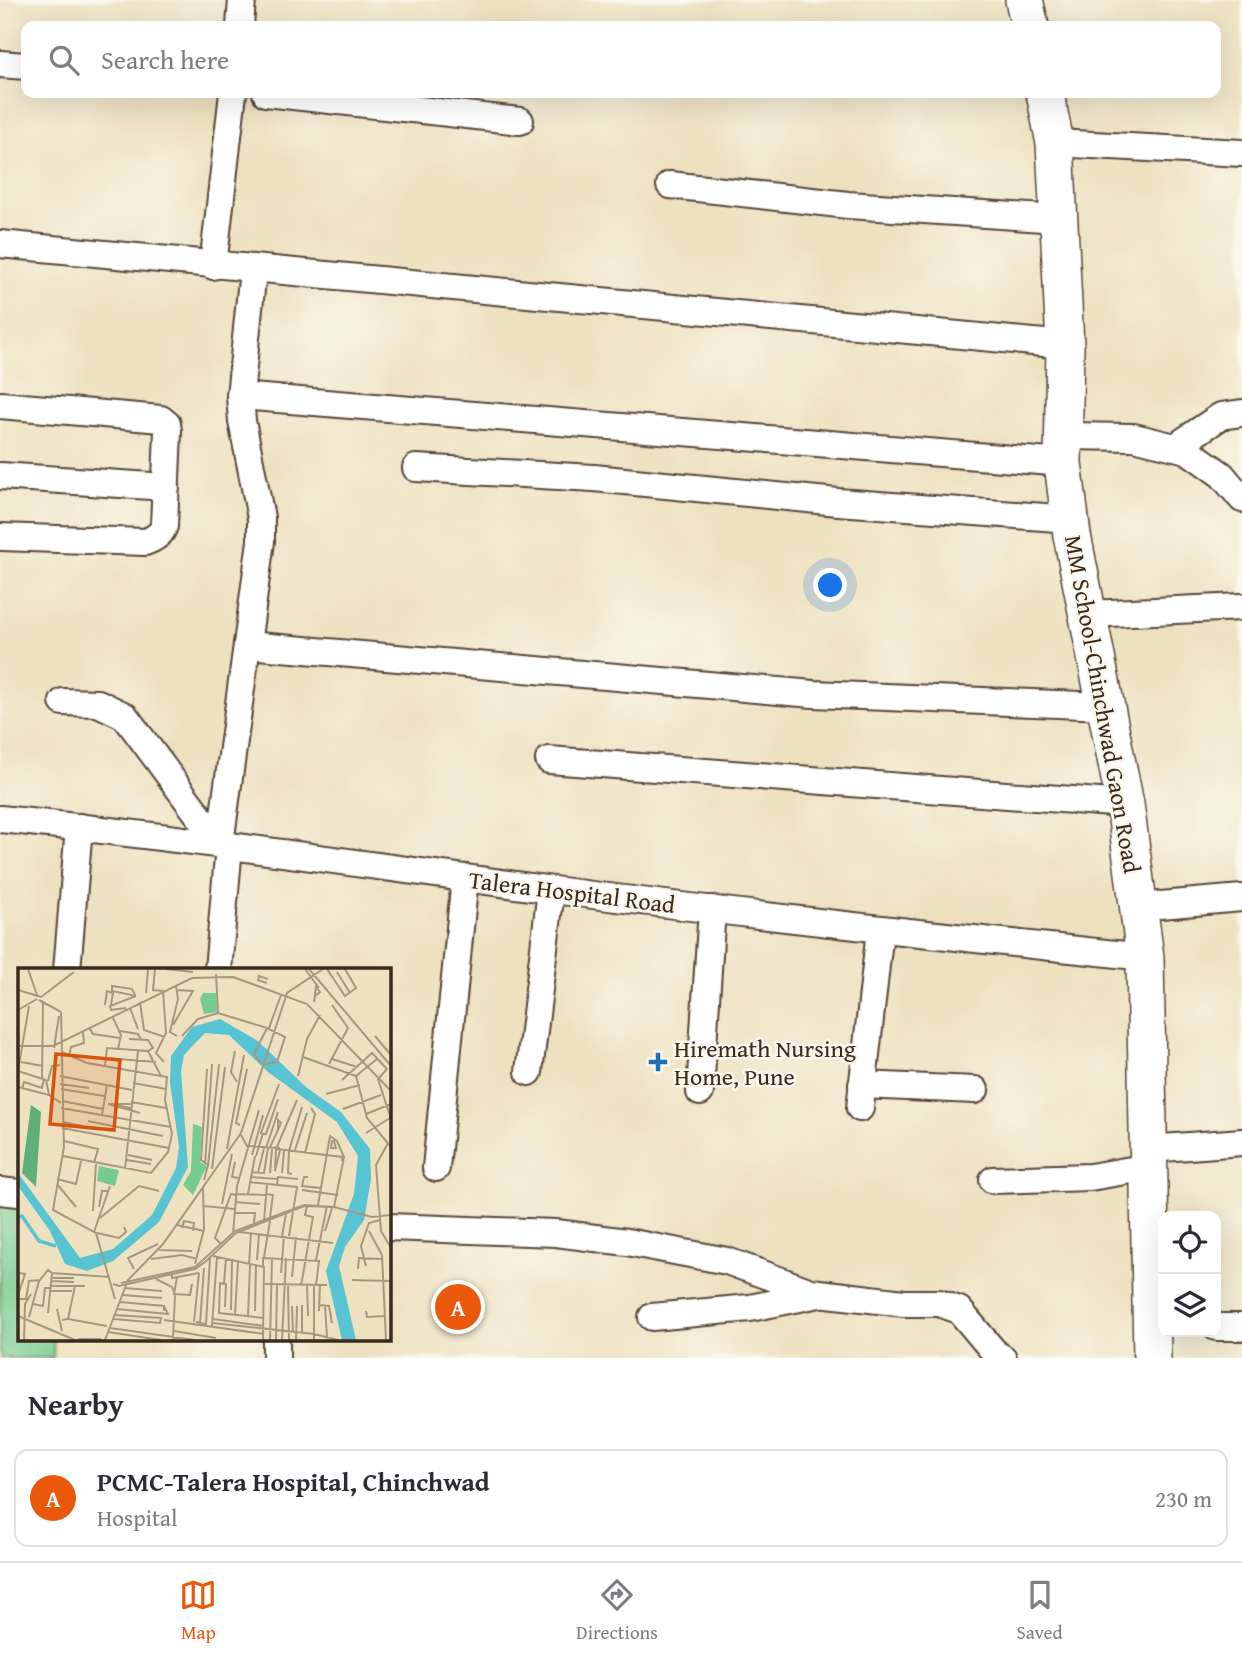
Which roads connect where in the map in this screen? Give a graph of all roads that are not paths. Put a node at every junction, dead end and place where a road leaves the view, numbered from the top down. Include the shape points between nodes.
1 (242, 0) edge
2 (1024, 0) edge
3 (240, 21) edge
4 (1029, 21) edge
5 (0, 64) edge
6 (21, 66) edge
7 (232, 98) edge
8 (311, 98) edge
9 (1046, 98) edge
10 (520, 121) dead end
11 (1055, 143) junction
12 (1242, 153) edge
13 (670, 185) dead end
14 (1059, 219) junction
15 (0, 244) edge
16 (213, 266) junction
17 (254, 270) junction
18 (1065, 345) junction
19 (240, 396) junction
20 (0, 405) edge
21 (1242, 413) edge
22 (1175, 447) junction
23 (1064, 449) junction
24 (416, 468) dead end
25 (0, 476) edge
26 (166, 487) junction
27 (1242, 499) edge
28 (1071, 519) junction
29 (0, 537) edge
30 (1242, 607) edge
31 (1088, 614) junction
32 (247, 645) junction
33 (63, 702) dead end
34 (1106, 706) junction
35 (549, 760) dead end
36 (1125, 804) junction
37 (0, 819) edge
38 (79, 827) junction
39 (224, 845) junction
40 (465, 878) junction
41 (551, 890) junction
42 (1242, 898) edge
43 (1137, 907) junction
44 (712, 909) junction
45 (880, 930) junction
46 (1145, 957) junction
47 (67, 968) edge
48 (218, 968) edge
49 (529, 1072) dead end
50 (975, 1090) dead end
51 (700, 1092) dead end
52 (1242, 1142) edge
53 (1149, 1158) junction
54 (436, 1168) dead end
55 (993, 1180) dead end
56 (0, 1191) edge
57 (18, 1193) edge
58 (390, 1227) edge
59 (824, 1293) junction
60 (652, 1317) dead end
61 (1221, 1327) edge
62 (1242, 1327) edge
63 (1156, 1338) edge
64 (276, 1340) edge
65 (998, 1357) edge
66 (275, 1358) edge

1 - 3 street
2 - 4 main road
5 - 6 street
7 - 16 street
8 - 10 street
9 - 11 main road, MM School-Chinchwad Gaon Road
11 - 12 street
11 - 14 main road, MM School-Chinchwad Gaon Road
13 - 14 street via 848,205
14 - 18 main road, MM School-Chinchwad Gaon Road
15 - 16 street
16 - 17 street
17 - 18 street
17 - 19 street
18 - 23 main road, MM School-Chinchwad Gaon Road
19 - 23 street
19 - 32 street via 261,518
20 - 26 street via 161,419 168,431
21 - 22 street via 1221,416
22 - 23 street via 1134,437
22 - 27 street via 1187,450 1222,475
23 - 28 main road, MM School-Chinchwad Gaon Road
24 - 28 street via 594,478
25 - 26 street
26 - 29 street via 162,532 145,542
28 - 31 main road, MM School-Chinchwad Gaon Road
30 - 31 street
31 - 34 main road, MM School-Chinchwad Gaon Road
32 - 34 street via 813,694
32 - 39 street
33 - 39 street via 98,703 125,716
34 - 36 main road, MM School-Chinchwad Gaon Road
35 - 36 street
36 - 43 main road, MM School-Chinchwad Gaon Road
37 - 38 street, Talera Hospital Road
38 - 39 street, Talera Hospital Road
38 - 47 street
39 - 40 street, Talera Hospital Road
39 - 48 street
40 - 41 street, Talera Hospital Road
40 - 54 street
41 - 44 street, Talera Hospital Road
41 - 49 street
42 - 43 street
43 - 46 main road, MM School-Chinchwad Gaon Road
44 - 45 street, Talera Hospital Road
44 - 51 street
45 - 46 street, Talera Hospital Road
45 - 50 street via 861,1097
46 - 53 main road, MM School-Chinchwad Gaon Road
52 - 53 street
53 - 55 street via 1090,1177
53 - 63 main road, MM School-Chinchwad Gaon Road
56 - 57 street
58 - 59 street via 556,1233 627,1242 727,1261
59 - 60 street via 750,1308
59 - 65 street via 939,1303 959,1310
61 - 62 street
64 - 66 street

